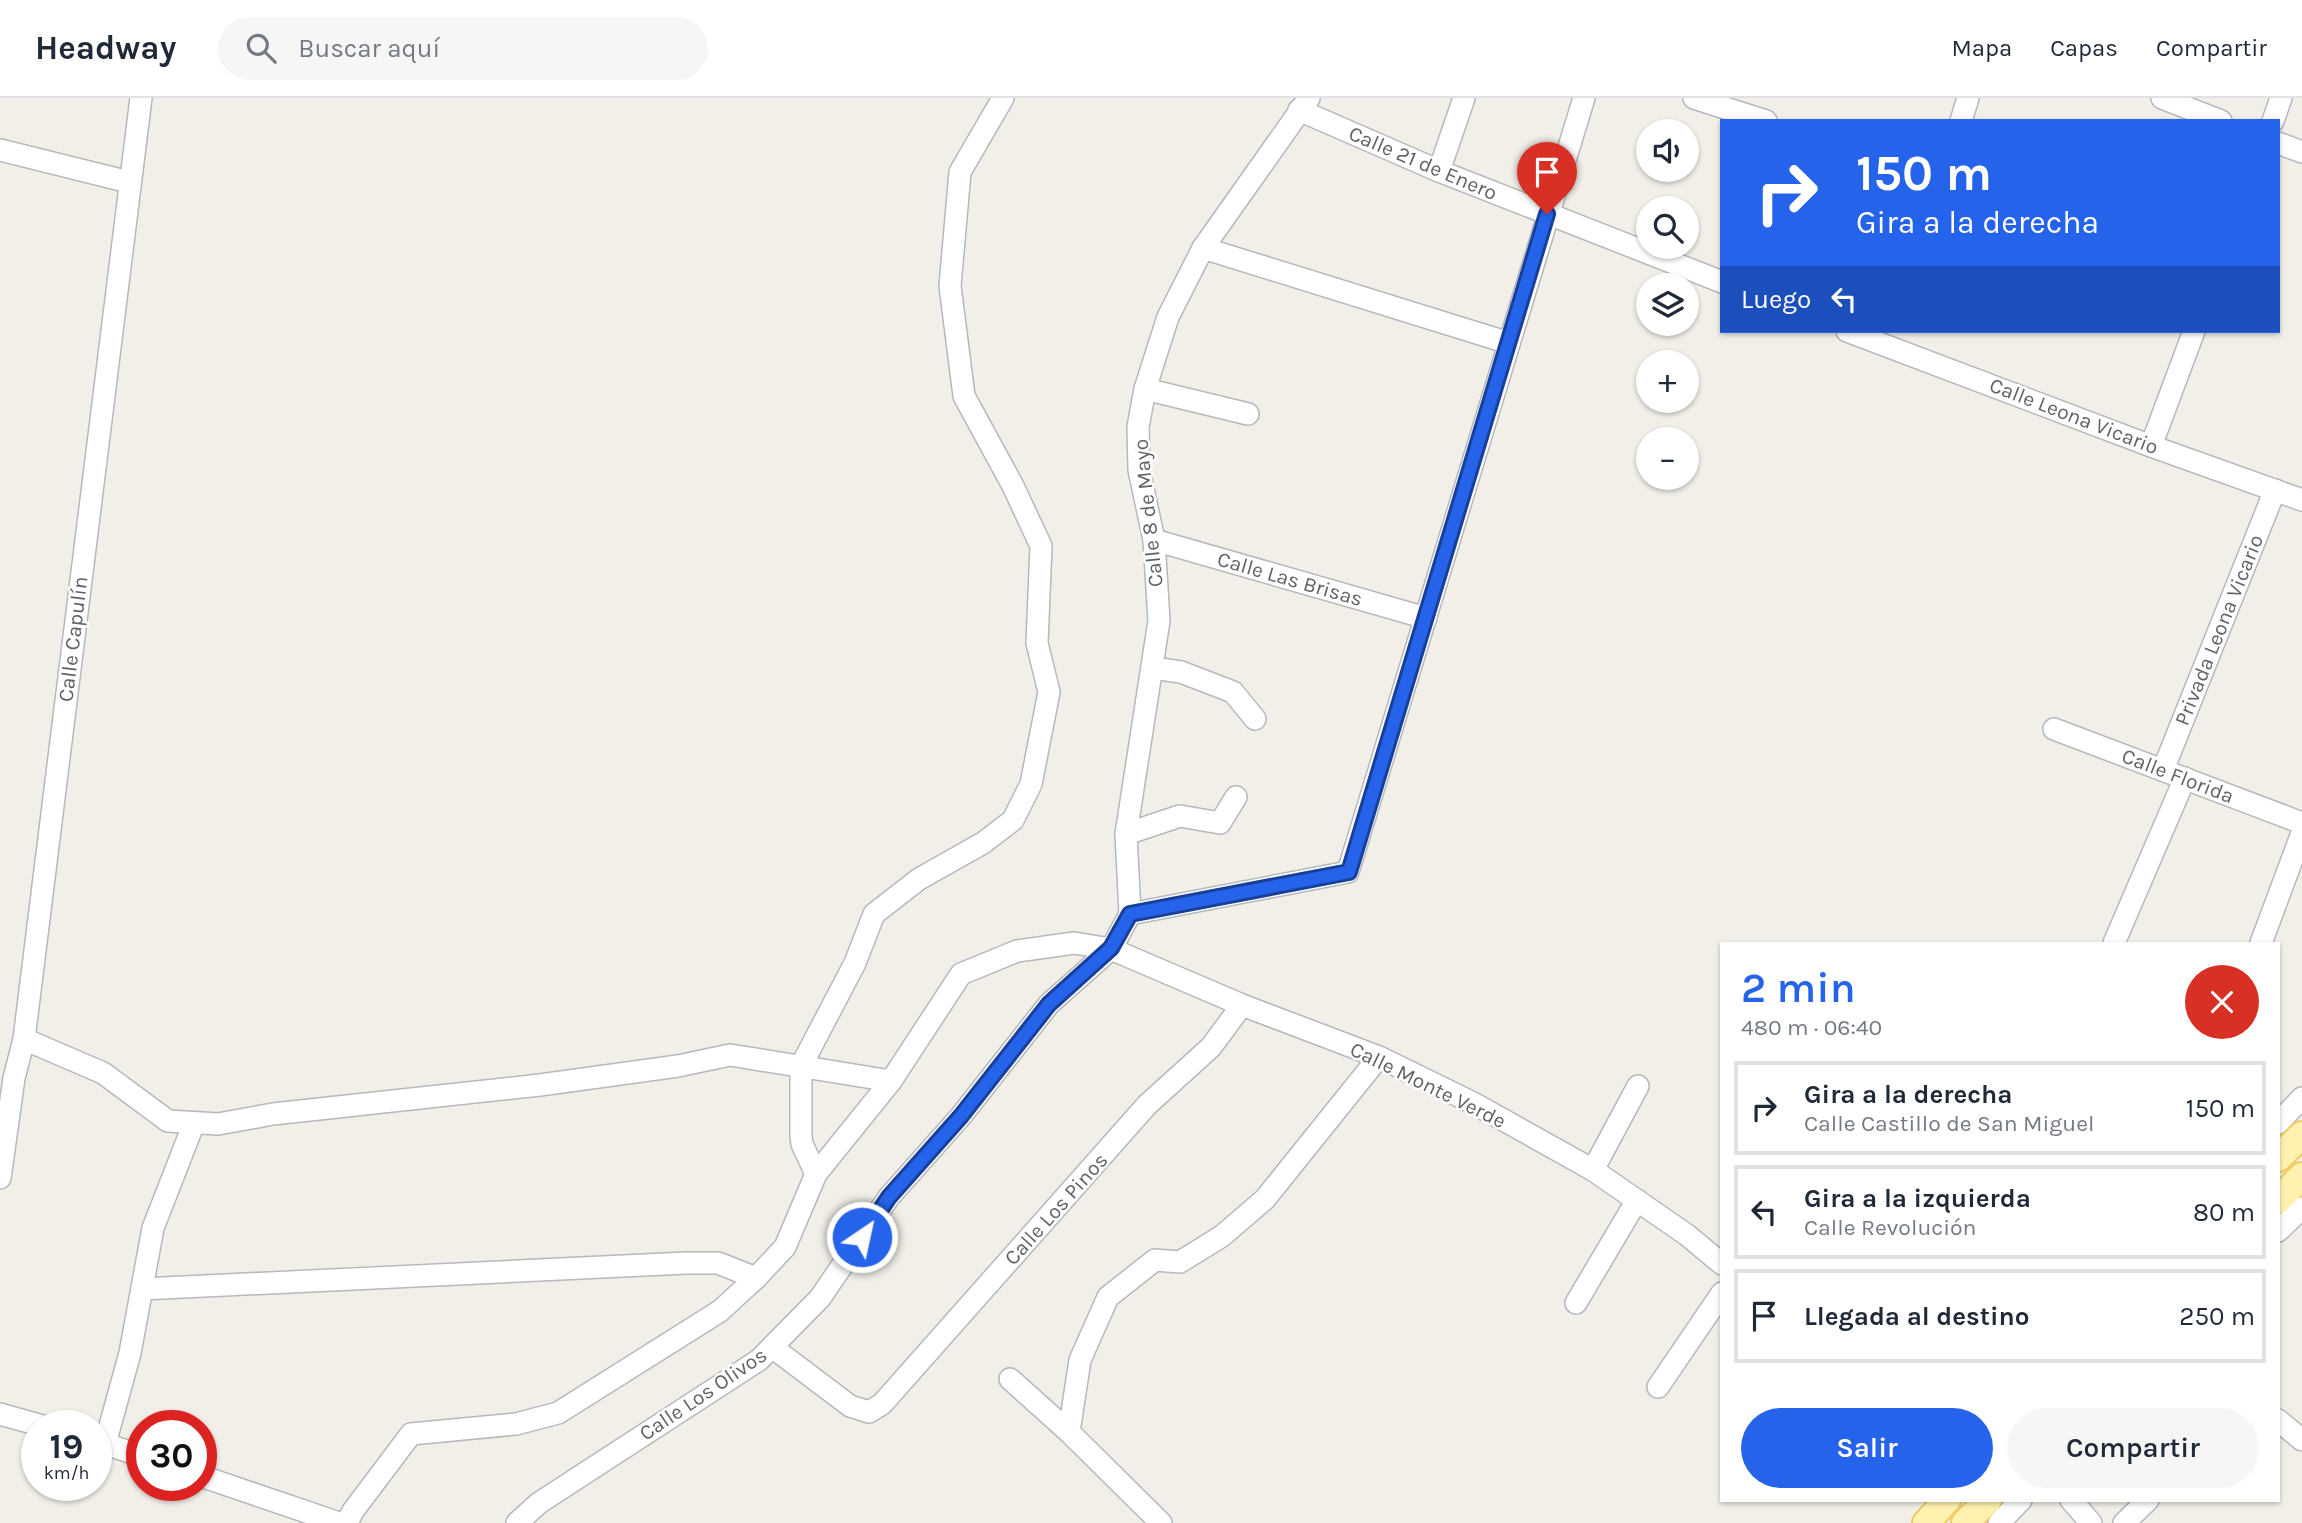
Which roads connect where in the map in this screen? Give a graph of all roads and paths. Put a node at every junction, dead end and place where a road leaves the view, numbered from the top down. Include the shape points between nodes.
1 (141, 98) edge
2 (1003, 98) edge
3 (1464, 98) edge
4 (1584, 98) edge
5 (1694, 98) edge
6 (1968, 98) edge
7 (2162, 98) edge
8 (2281, 98) edge
9 (1304, 104) edge
10 (1760, 119) edge
11 (1962, 119) edge
12 (2216, 119) edge
13 (2274, 119) edge
14 (2280, 144) edge
15 (0, 150) edge
16 (2302, 152) edge
17 (1439, 171) junction
18 (129, 182) junction
19 (1547, 214) junction
20 (1203, 248) junction
21 (1720, 281) edge
22 (1858, 333) edge
23 (2193, 333) edge
24 (1885, 338) edge
25 (1509, 343) junction
26 (1145, 389) junction
27 (1248, 414) dead end
28 (2151, 446) junction
29 (2274, 490) junction
30 (2302, 500) edge
31 (1154, 540) junction
32 (1426, 618) junction
33 (1153, 668) junction
34 (1255, 719) dead end
35 (2054, 729) dead end
36 (2163, 770) junction
37 (2185, 778) junction
38 (1236, 797) dead end
39 (2302, 823) edge
40 (2302, 833) edge
41 (1126, 834) junction
42 (1130, 914) junction
43 (2114, 942) edge
44 (2261, 942) edge
45 (1111, 948) junction
46 (1242, 1005) junction
47 (24, 1039) junction
48 (1379, 1056) junction
49 (801, 1066) junction
50 (891, 1081) junction
51 (1638, 1086) dead end
52 (2302, 1098) edge
53 (2280, 1121) edge
54 (194, 1123) junction
55 (2302, 1135) edge
56 (2280, 1156) edge
57 (1593, 1170) junction
58 (816, 1174) junction
59 (2302, 1176) edge
60 (0, 1178) edge
61 (2280, 1197) edge
62 (1637, 1200) junction
63 (2302, 1208) edge
64 (2280, 1229) edge
65 (1720, 1262) edge
66 (757, 1278) junction
67 (142, 1289) junction
68 (1720, 1296) edge
69 (1576, 1303) dead end
70 (772, 1347) junction
71 (1010, 1379) dead end
72 (1658, 1387) dead end
73 (111, 1410) edge
74 (0, 1414) edge
75 (21, 1420) edge
76 (2280, 1422) edge
77 (1069, 1432) junction
78 (2302, 1440) edge
79 (217, 1481) edge
80 (1945, 1502) edge
81 (2073, 1502) edge
82 (2146, 1502) edge
83 (2004, 1506) edge
84 (339, 1523) edge
85 (347, 1523) edge
86 (517, 1523) edge
87 (1161, 1523) edge
88 (1926, 1523) edge
89 (1965, 1523) edge
90 (2091, 1523) edge
91 (2124, 1523) edge

1 - 18 street, Calle Capulín
2 - 49 street via 960,172 950,286 964,396 1041,546 1037,643 1049,692 1031,784 1013,820 983,843 919,879 874,914 855,963
3 - 17 street
4 - 19 street
5 - 10 street
6 - 11 street
7 - 12 street
8 - 13 street
9 - 17 street, Calle 21 de Enero
9 - 20 street, Calle 8 de Mayo
14 - 16 street
15 - 18 street
17 - 19 street, Calle 21 de Enero
18 - 47 street, Calle Capulín
19 - 21 street
19 - 25 street
20 - 25 street
20 - 26 street, Calle 8 de Mayo via 1168,317
22 - 24 street, Calle Leona Vicario
23 - 28 street
24 - 28 street, Calle Leona Vicario
25 - 32 street
26 - 27 street
26 - 31 street, Calle 8 de Mayo via 1138,427 1139,470
28 - 29 street, Calle Leona Vicario
29 - 30 street, Calle Leona Vicario
29 - 36 street, Privada Leona Vicario
31 - 32 street, Calle Las Brisas
31 - 33 street, Calle 8 de Mayo via 1159,621
32 - 42 street via 1349,872
33 - 34 street via 1181,672 1233,692
33 - 41 street, Calle 8 de Mayo
35 - 36 street, Calle Florida
36 - 37 street, Calle Florida
37 - 39 street, Calle Florida
37 - 43 street
38 - 41 street via 1220,823 1180,816
40 - 44 street
41 - 42 street, Calle 8 de Mayo
42 - 45 street, Calle Los Olivos
45 - 46 street, Calle Monte Verde
45 - 50 street, Calle Monte Verde via 1074,943 1017,951 961,974
45 - 70 street, Calle Los Olivos via 1049,1004 961,1116 889,1197 820,1298
46 - 48 street, Calle Monte Verde
46 - 70 street, Calle Los Pinos via 1211,1047 1147,1105 882,1405 869,1412 850,1406
47 - 54 street via 103,1073 167,1121
47 - 60 street, Calle Capulín
48 - 57 street, Calle Monte Verde
48 - 77 street via 1265,1199 1231,1229 1180,1262 1155,1260 1108,1297 1080,1360
49 - 50 street
49 - 54 street via 730,1055 540,1085 218,1124
49 - 58 street via 802,1144
50 - 58 street, Calle Monte Verde
51 - 57 street
52 - 53 street
54 - 67 street via 153,1228
55 - 56 main road
57 - 62 street, Calle Monte Verde
58 - 66 street, Calle Monte Verde via 785,1247
59 - 61 main road
62 - 65 street, Calle Monte Verde
62 - 69 street
63 - 64 street
66 - 67 street via 719,1263
66 - 85 street, Calle Monte Verde via 720,1311 558,1413 516,1424 411,1434
67 - 73 street via 130,1353
68 - 72 street
70 - 86 street, Calle Los Olivos via 759,1360 539,1503
71 - 77 street
74 - 75 street
76 - 78 street
77 - 87 street
79 - 84 street
80 - 88 main road
81 - 90 street
82 - 91 street
83 - 89 main road

